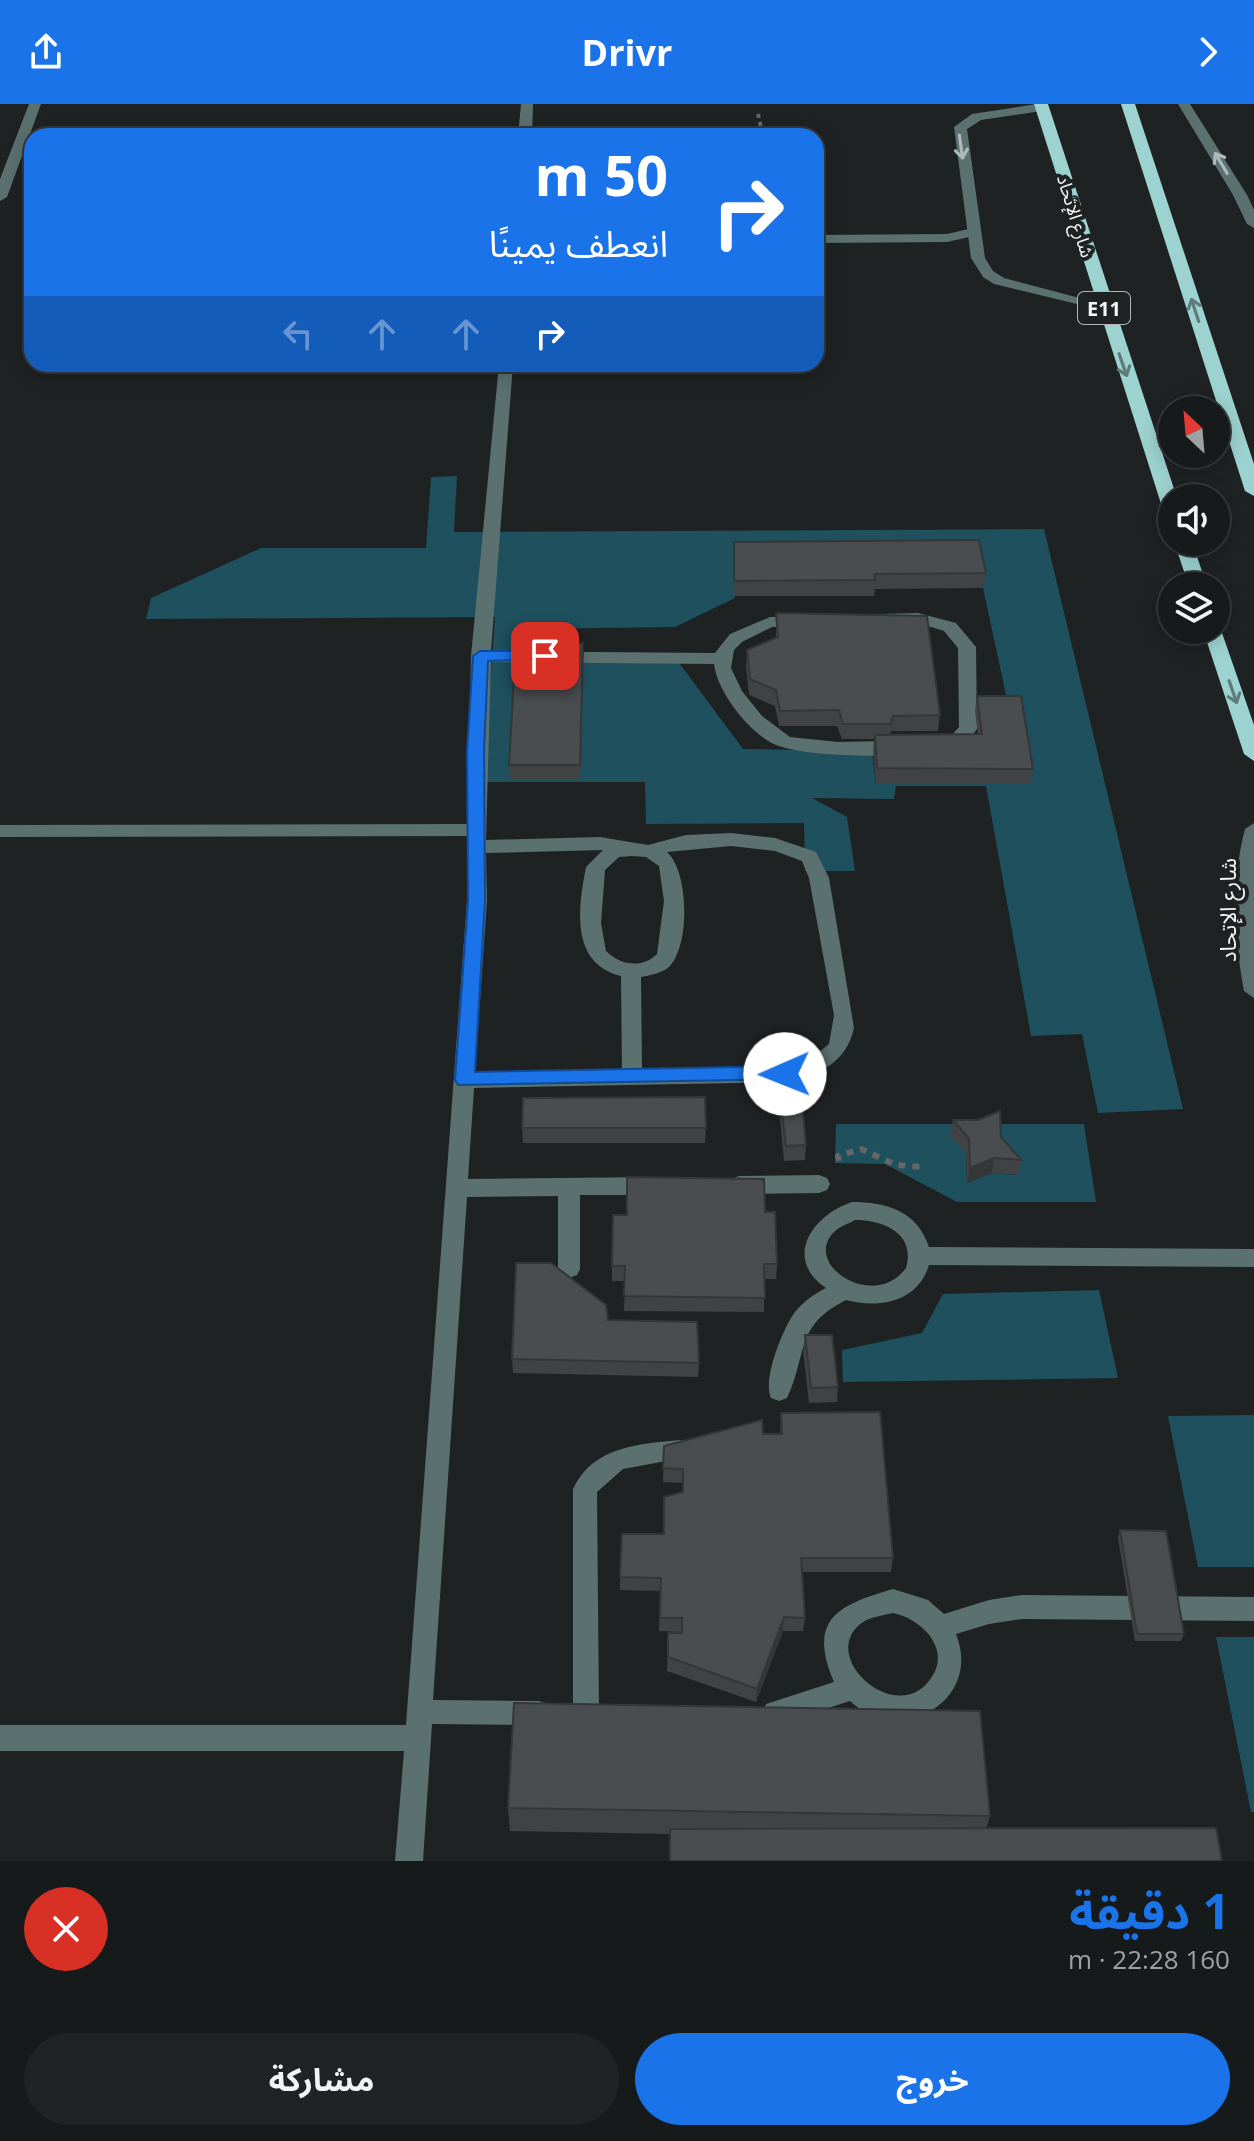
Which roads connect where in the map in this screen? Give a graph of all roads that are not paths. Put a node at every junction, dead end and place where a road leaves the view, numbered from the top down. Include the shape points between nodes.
1 (35, 104) edge
2 (527, 104) edge
3 (1128, 104) edge
4 (1184, 104) edge
5 (1042, 106) edge
6 (29, 128) edge
7 (526, 128) edge
8 (24, 147) edge
9 (0, 197) edge
10 (1254, 224) edge
11 (973, 232) junction
12 (824, 239) edge
13 (988, 274) junction
14 (1012, 301) dead end
15 (1105, 309) junction
16 (505, 372) edge
17 (1163, 484) edge
18 (1254, 491) edge
19 (1217, 644) edge
20 (480, 656) junction
21 (721, 659) junction
22 (1254, 754) edge
23 (1254, 829) edge
24 (0, 831) edge
25 (475, 838) junction
26 (626, 849) junction
27 (650, 851) junction
28 (631, 971) junction
29 (1254, 991) edge
30 (632, 1076) junction
31 (465, 1080) junction
32 (819, 1184) road end
33 (678, 1185) edge
34 (709, 1185) edge
35 (569, 1187) junction
36 (458, 1188) junction
37 (919, 1256) junction
38 (1254, 1258) edge
39 (569, 1269) dead end
40 (842, 1291) junction
41 (779, 1391) dead end
42 (680, 1450) edge
43 (1254, 1609) edge
44 (940, 1627) junction
45 (851, 1689) junction
46 (586, 1713) junction
47 (618, 1714) edge
48 (745, 1717) edge
49 (418, 1725) junction
50 (0, 1738) edge
51 (409, 1861) edge

1 - 6 street
2 - 7 street
18 -> 3 highway
10 -> 4 street
5 -> 11 street via 977,117 960,127
5 - 15 highway, شارع الإتحاد / E11
8 - 9 street
11 - 12 street via 947,238
11 - 13 street
13 - 14 street
13 - 15 street via 1014,287
15 -> 17 highway, شارع الإتحاد / E11
16 - 20 street
19 -> 22 highway
20 - 21 street
20 - 25 street
21 - 21 street via 725,683 764,729 785,742 940,746 968,729 967,647 961,636 935,620 770,622 747,630
23 - 29 street, شارع الإتحاد via 1247,879
24 - 25 street
25 - 26 street via 600,843
25 - 31 street via 477,900
26 - 27 street
26 - 28 street via 613,852 596,867 592,942 605,962
27 - 28 street via 669,866 673,941 662,962
27 - 30 street via 690,842 773,842 809,857 819,878 846,1032 833,1054 807,1070
28 - 30 street
30 - 31 street
31 - 36 street
32 - 34 street
33 - 35 street
35 - 36 street
35 - 39 street
36 - 49 street
37 - 38 street
37 - 40 street via 913,1277 901,1288 885,1295
37 - 40 street via 915,1238 891,1216 861,1211 835,1217 823,1227 814,1252 823,1274
40 - 41 street via 805,1313 795,1330
42 - 46 street via 611,1461 585,1489
43 - 44 street via 1022,1607
44 - 45 street via 949,1648 948,1670 938,1690 919,1703 895,1708 871,1702
44 - 45 street via 920,1609 893,1601 856,1611 846,1618 835,1641 836,1666
45 - 48 street via 800,1708
46 - 47 street
46 - 49 street
49 - 50 street
49 - 51 street

